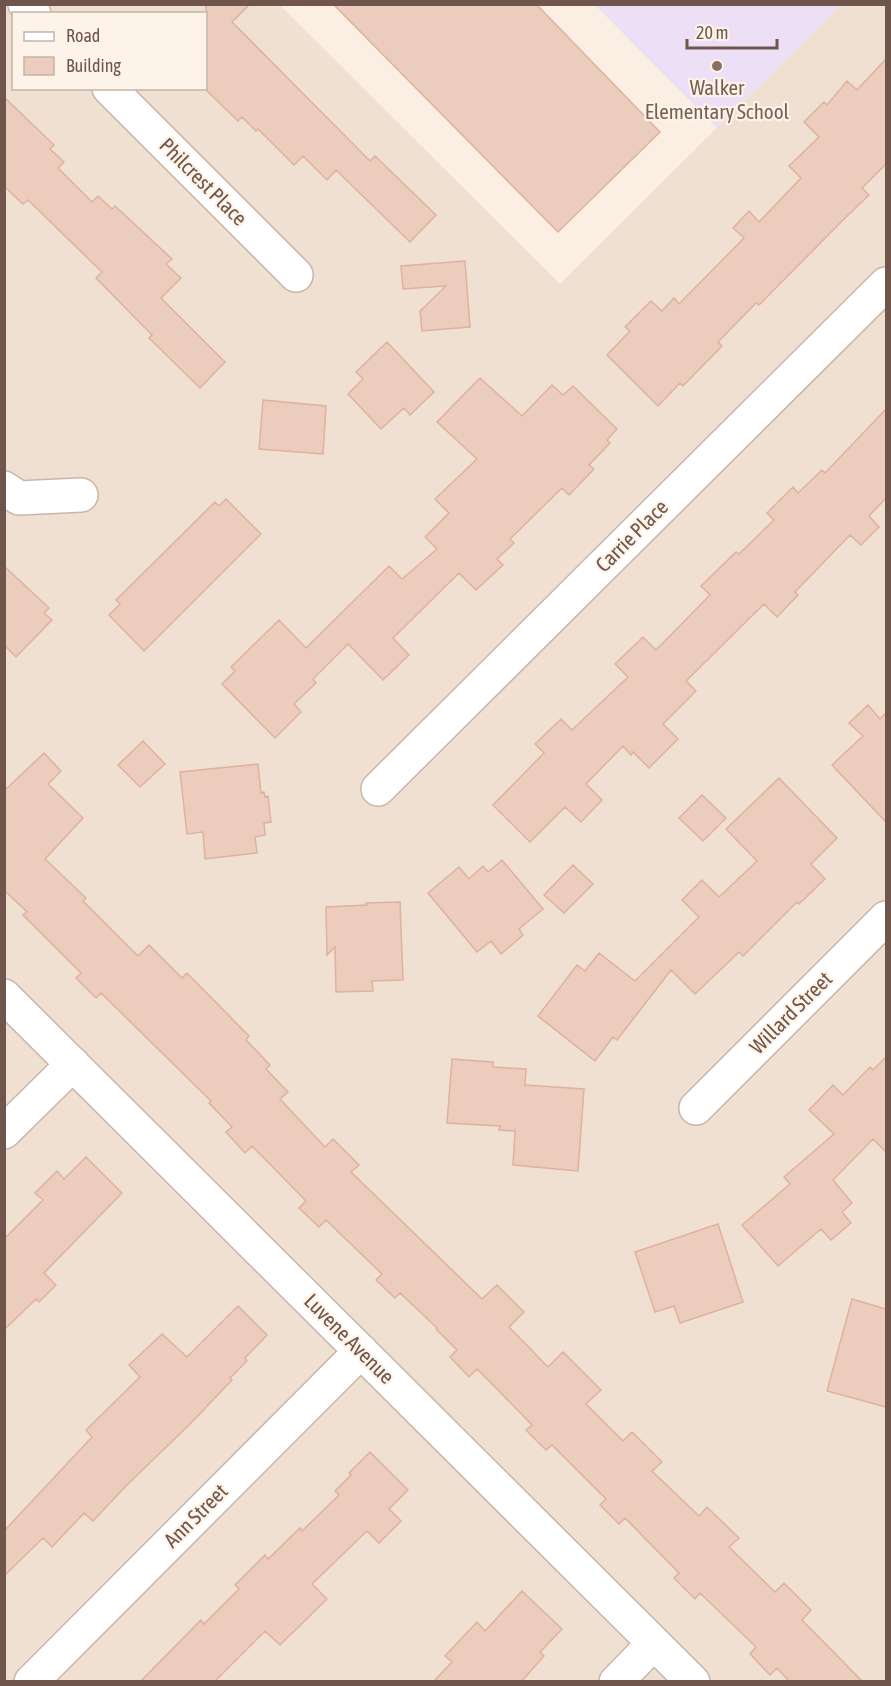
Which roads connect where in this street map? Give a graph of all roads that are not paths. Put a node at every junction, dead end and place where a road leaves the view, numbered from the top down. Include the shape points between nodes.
1 (111, 90) edge
2 (296, 275) dead end
3 (886, 284) edge
4 (4, 488) edge
5 (81, 495) dead end
6 (378, 789) dead end
7 (886, 918) edge
8 (4, 996) edge
9 (73, 1064) junction
10 (696, 1108) dead end
11 (4, 1132) edge
12 (361, 1351) junction
13 (654, 1643) junction
14 (31, 1682) edge
15 (616, 1682) edge
16 (693, 1682) edge

1 - 2 street, Philcrest Place
3 - 6 street, Carrie Place
4 - 5 street via 19,498
7 - 10 street, Willard Street
8 - 9 street, Luvene Avenue
9 - 11 street
9 - 12 street, Luvene Avenue
12 - 13 street, Luvene Avenue
12 - 14 street, Ann Street
13 - 15 street
13 - 16 street, Luvene Avenue

